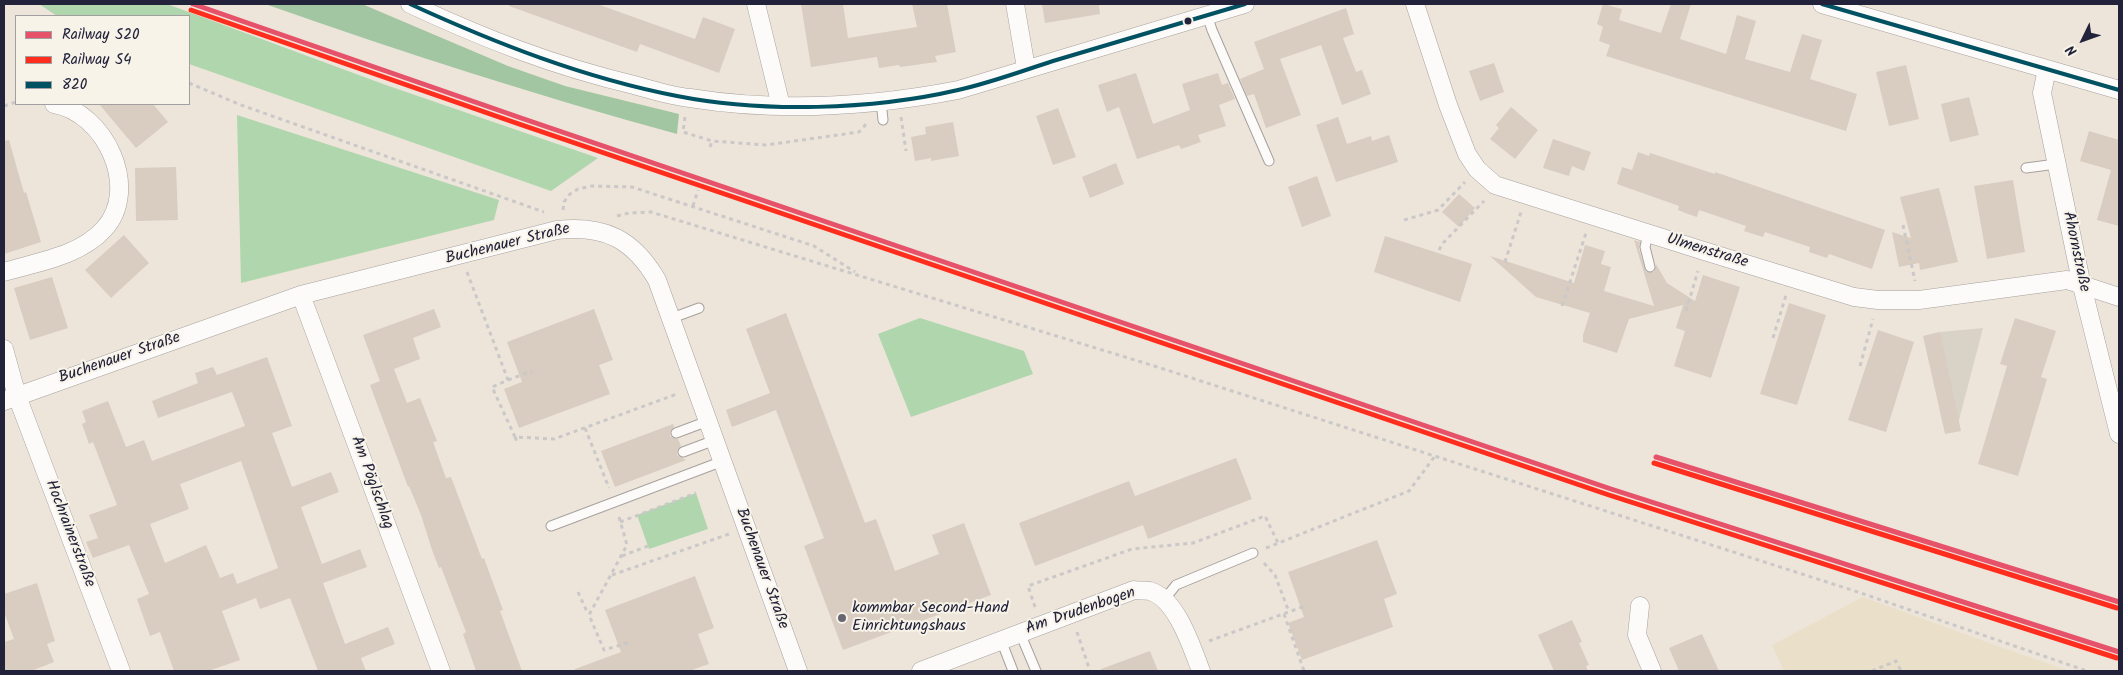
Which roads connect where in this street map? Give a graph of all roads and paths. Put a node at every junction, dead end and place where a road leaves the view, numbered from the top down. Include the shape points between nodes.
1 (410, 4) edge
2 (756, 4) edge
3 (1015, 4) edge
4 (1245, 4) edge
5 (1415, 4) edge
6 (1822, 4) edge
7 (1207, 15) junction
8 (1026, 68) junction
9 (2047, 69) junction
10 (190, 83) edge
11 (2119, 90) edge
12 (874, 102) junction
13 (58, 105) edge
14 (781, 106) junction
15 (901, 116) dead end
16 (883, 120) dead end
17 (686, 133) dead end
18 (712, 141) junction
19 (710, 147) dead end
20 (906, 151) dead end
21 (1269, 161) dead end
22 (2056, 164) junction
23 (2026, 168) dead end
24 (1466, 181) dead end
25 (698, 190) dead end
26 (1489, 196) dead end
27 (694, 206) junction
28 (1522, 209) dead end
29 (1404, 220) dead end
30 (559, 224) junction
31 (1903, 225) dead end
32 (600, 230) junction
33 (1648, 234) junction
34 (1582, 245) dead end
35 (1439, 250) dead end
36 (1704, 252) junction
37 (461, 256) junction
38 (1505, 262) dead end
39 (1650, 268) dead end
40 (4, 272) edge
41 (860, 275) junction
42 (1791, 278) junction
43 (2082, 286) junction
44 (301, 295) junction
45 (2119, 297) edge
46 (1878, 300) junction
47 (1919, 300) junction
48 (1562, 306) dead end
49 (700, 308) dead end
50 (1686, 311) dead end
51 (672, 318) junction
52 (1773, 338) dead end
53 (4, 349) edge
54 (1860, 366) dead end
55 (532, 372) dead end
56 (508, 380) junction
57 (696, 387) junction
58 (10, 398) edge
59 (708, 420) junction
60 (586, 428) junction
61 (676, 433) dead end
62 (2119, 434) edge
63 (515, 437) junction
64 (715, 440) junction
65 (518, 444) dead end
66 (683, 452) dead end
67 (1435, 456) junction
68 (723, 461) junction
69 (696, 493) dead end
70 (614, 501) junction
71 (620, 522) junction
72 (551, 526) dead end
73 (746, 528) junction
74 (1278, 543) junction
75 (648, 546) dead end
76 (1253, 553) junction
77 (621, 556) junction
78 (611, 576) junction
79 (578, 592) dead end
80 (1164, 600) junction
81 (1305, 606) dead end
82 (1640, 606) dead end
83 (1289, 612) junction
84 (1070, 614) junction
85 (1284, 614) junction
86 (588, 615) junction
87 (1041, 625) junction
88 (1020, 633) junction
89 (1001, 640) junction
90 (631, 642) dead end
91 (1192, 647) junction
92 (121, 671) edge
93 (441, 671) edge
94 (798, 671) edge
95 (921, 671) edge
96 (1013, 671) edge
97 (1036, 671) edge
98 (1090, 671) edge
99 (1201, 671) edge
100 (1304, 671) edge
101 (1652, 671) edge
102 (1872, 671) edge
103 (1901, 671) edge
104 (2087, 671) edge

1 - 14 street via 485,38 592,75 688,98
2 - 14 street
3 - 8 street
4 - 7 street
5 - 33 street, Ulmenstraße via 1448,105 1467,154 1477,169 1495,185
6 - 9 street
7 - 8 street
7 - 21 lane
8 - 12 street via 958,90
9 - 11 street
9 - 22 street, Ahornstraße via 2042,93
10 - 30 path
12 - 14 street
12 - 16 lane
12 - 18 path via 867,124 859,132 766,145
13 - 40 street via 80,113 110,148 117,162 119,197 116,211 104,230 80,248
15 - 20 path
17 - 18 path
18 - 19 path
22 - 23 lane
22 - 43 street, Ahornstraße
24 - 29 path via 1438,210
25 - 27 path
26 - 35 path via 1442,242
27 - 30 path via 632,187 592,186 570,194 564,202
27 - 41 path via 814,246
28 - 38 path
30 - 32 street, Buchenauer Straße
30 - 37 street, Buchenauer Straße
31 - 47 path
32 - 41 path via 610,218 651,212
32 - 51 street, Buchenauer Straße via 631,247 646,261
33 - 36 street, Ulmenstraße
33 - 39 lane via 1645,247
34 - 48 path
36 - 42 street, Ulmenstraße
36 - 50 path
37 - 44 street, Buchenauer Straße
37 - 56 path
41 - 67 path
42 - 46 street, Ulmenstraße via 1854,297
42 - 52 path
43 - 45 street, Ulmenstraße
43 - 47 street, Ulmenstraße via 2067,280
43 - 62 street, Ahornstraße
44 - 58 street, Buchenauer Straße
44 - 93 street, Am Pöglschlag
46 - 47 street, Ulmenstraße
46 - 54 path
49 - 51 lane
51 - 57 street, Buchenauer Straße
53 - 58 street, Hochrainerstraße
55 - 56 path
56 - 63 path via 492,386
57 - 59 street, Buchenauer Straße
57 - 60 path
58 - 92 street, Hochrainerstraße
59 - 61 lane
59 - 64 street, Buchenauer Straße
60 - 63 path via 554,439
60 - 70 path
63 - 65 path
64 - 66 lane
64 - 68 street, Buchenauer Straße
67 - 74 path via 1409,490
67 - 104 path via 1858,592
68 - 70 lane
68 - 73 street, Buchenauer Straße
69 - 71 path
70 - 71 path
70 - 72 lane
71 - 77 path via 627,544
73 - 78 path
73 - 94 street, Buchenauer Straße
74 - 76 path
74 - 87 path via 1265,516 1193,542 1161,544 1123,552 1028,586
75 - 77 path
76 - 80 lane via 1176,584
76 - 83 path via 1275,575
77 - 78 path
78 - 86 path
79 - 86 path
80 - 84 street, Am Drudenbogen via 1150,591 1134,590
80 - 91 street, Am Drudenbogen via 1181,622
81 - 83 path
82 - 101 street via 1637,635
83 - 85 path
84 - 87 street, Am Drudenbogen
84 - 98 path
85 - 91 path
85 - 100 path
86 - 90 path via 604,650
87 - 88 street, Am Drudenbogen
88 - 89 street, Am Drudenbogen
88 - 97 lane
89 - 95 street, Am Drudenbogen
89 - 96 lane
91 - 99 street, Am Drudenbogen
102 - 103 path via 1896,661

